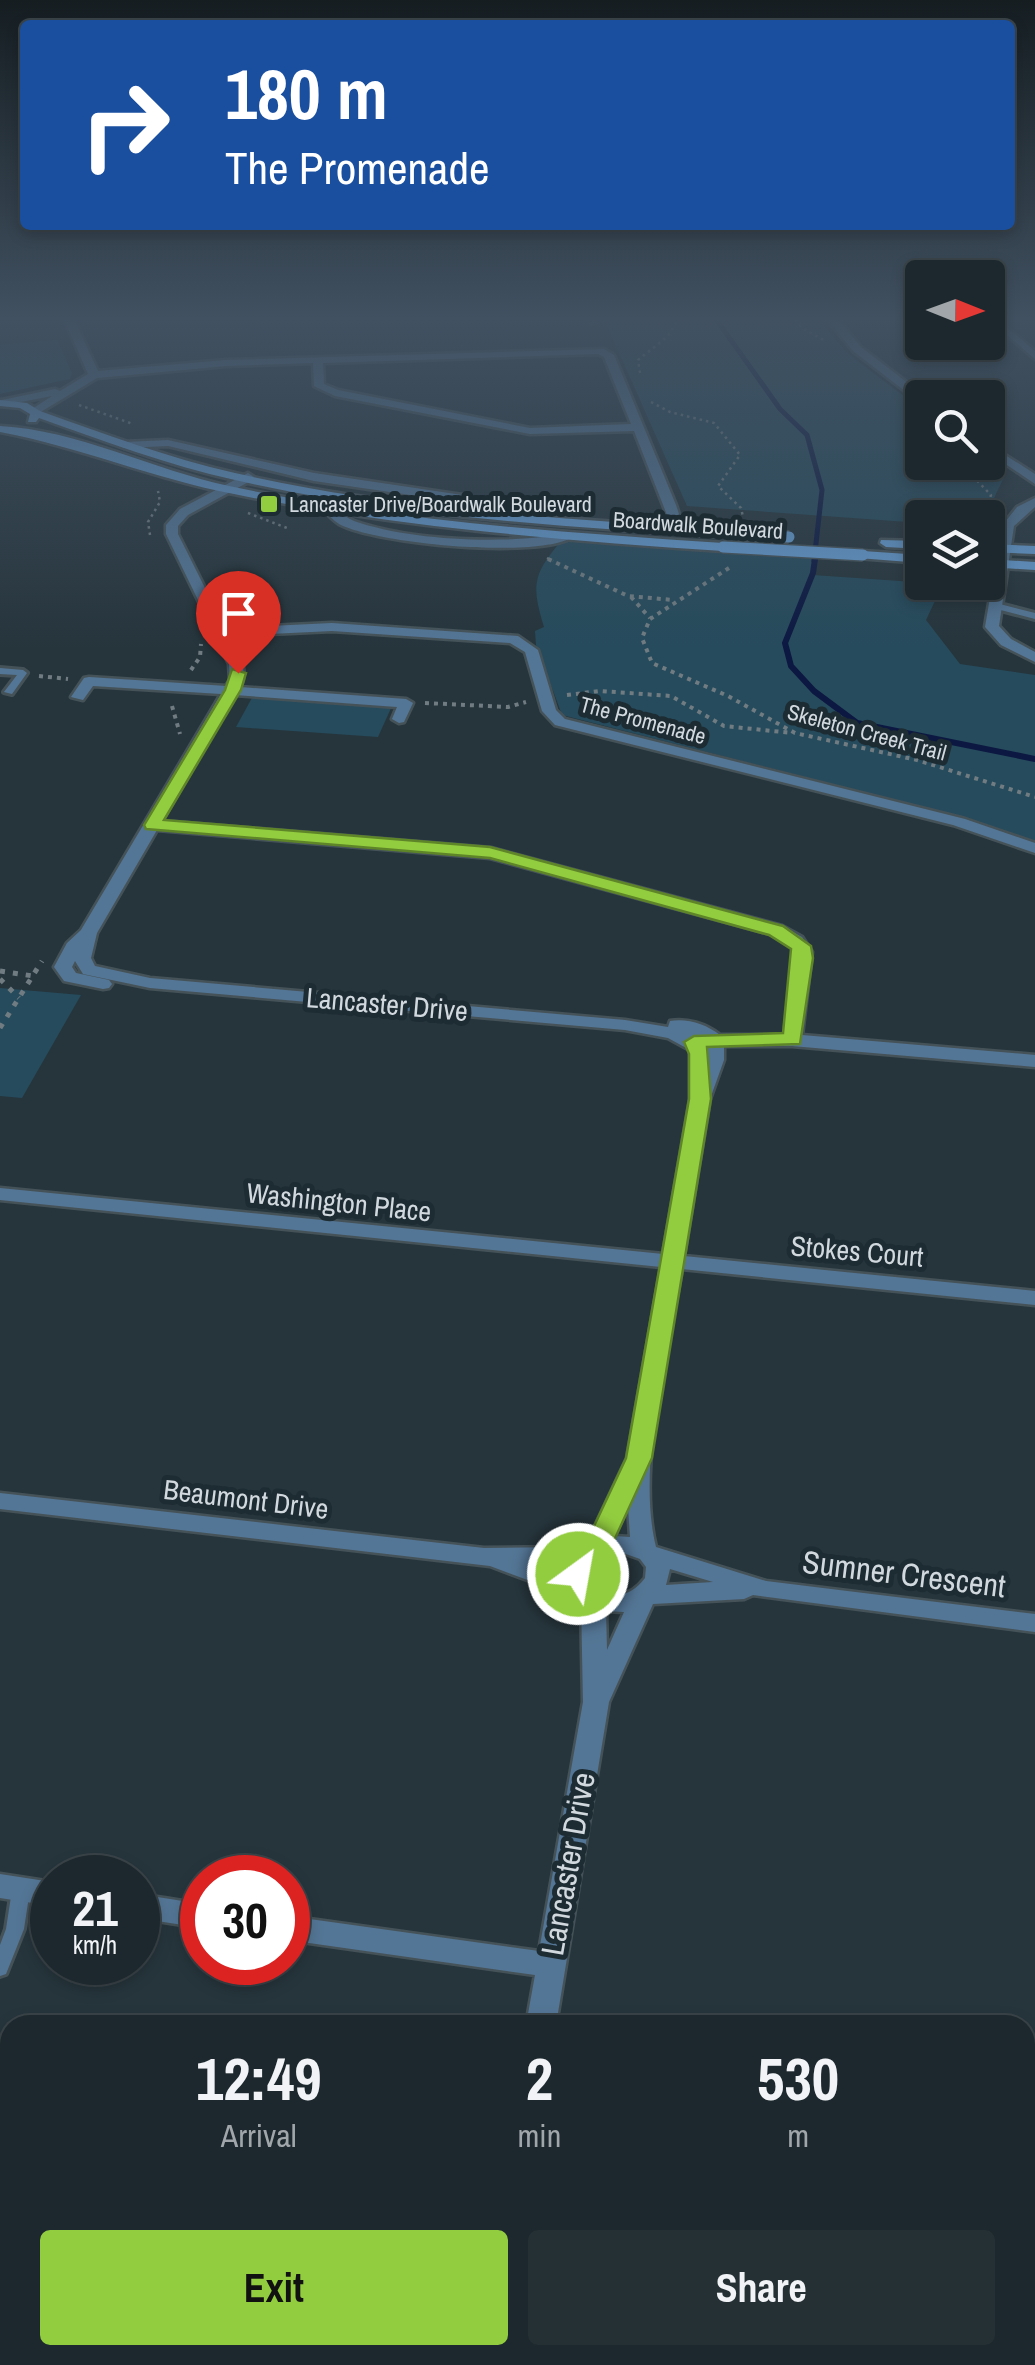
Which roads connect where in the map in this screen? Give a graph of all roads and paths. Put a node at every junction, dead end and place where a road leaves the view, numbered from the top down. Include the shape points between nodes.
1 (3, 429) edge
2 (82, 429) edge
3 (522, 429) edge
4 (573, 429) edge
5 (637, 429) edge
6 (719, 429) edge
7 (124, 445) junction
8 (1005, 459) edge
9 (248, 477) junction
10 (976, 480) edge
11 (1035, 480) edge
12 (228, 489) junction
13 (991, 500) edge
14 (1035, 502) edge
15 (328, 508) joint
16 (494, 516) junction
17 (257, 518) dead end
18 (256, 525) dead end
19 (746, 527) dead end
20 (672, 530) junction
21 (1005, 534) edge
22 (567, 537) joint
23 (724, 540) junction
24 (905, 546) edge
25 (864, 548) junction
26 (1035, 550) edge
27 (1005, 554) edge
28 (905, 556) edge
29 (545, 557) dead end
30 (1005, 559) edge
31 (733, 564) dead end
32 (1035, 566) edge
33 (628, 596) junction
34 (674, 600) junction
35 (998, 600) edge
36 (996, 612) junction
37 (1035, 616) edge
38 (650, 619) junction
39 (222, 632) junction
40 (1035, 645) edge
41 (1035, 658) edge
42 (0, 671) edge
43 (21, 675) junction
44 (89, 680) junction
45 (233, 690) junction
46 (8, 692) dead end
47 (78, 697) dead end
48 (545, 698) junction
49 (526, 702) dead end
50 (406, 703) junction
51 (399, 719) dead end
52 (795, 732) junction
53 (1035, 797) edge
54 (153, 825) junction
55 (1035, 848) edge
56 (0, 971) edge
57 (33, 976) dead end
58 (0, 979) edge
59 (19, 998) dead end
60 (624, 1025) junction
61 (714, 1040) junction
62 (792, 1040) junction
63 (694, 1042) junction
64 (1035, 1061) edge
65 (700, 1099) junction
66 (0, 1194) edge
67 (672, 1264) junction
68 (1035, 1298) edge
69 (639, 1458) junction
70 (0, 1502) edge
71 (595, 1548) junction
72 (647, 1552) junction
73 (484, 1557) junction
74 (766, 1590) junction
75 (591, 1595) junction
76 (646, 1596) junction
77 (1035, 1623) edge
78 (596, 1702) junction
79 (11, 1888) edge
80 (310, 1931) edge
81 (551, 1964) junction
82 (0, 1968) edge
83 (543, 2015) edge

1 - 12 main road
2 - 7 main road, Boardwalk Boulevard
3 - 4 street
5 - 20 street via 674,516
6 - 19 path via 740,455 718,486 741,508
7 - 9 main road, Boardwalk Boulevard
7 - 16 street via 168,443 303,475 469,500
8 - 11 street
9 - 12 street
9 - 16 main road, Boardwalk Boulevard
10 - 13 path
12 - 15 main road
12 - 39 street via 178,516 172,529
14 - 21 street via 1016,512
15 - 22 street via 356,526 493,544
16 - 20 main road, Boardwalk Boulevard
17 - 18 path
20 - 23 main road, Boardwalk Boulevard
22 - 23 main road, Boardwalk Boulevard
23 - 25 main road, Boardwalk Boulevard, bridge
24 - 25 main road, Boardwalk Boulevard
25 - 28 main road, Boardwalk Boulevard
26 - 27 main road
29 - 33 path
30 - 32 main road
31 - 34 path
33 - 34 path
33 - 38 path
34 - 38 path
35 - 36 street
36 - 37 lane
36 - 40 street
36 - 41 street via 992,627
38 - 52 path, Skeleton Creek Trail via 642,638 652,663
39 - 45 street via 238,673
39 - 48 street, The Promenade via 346,627 513,639 531,650
42 - 43 lane
43 - 44 path
43 - 46 lane
44 - 45 street
44 - 47 street
45 - 50 street
45 - 54 street, Lancaster Drive
48 - 52 path via 642,692 671,696 724,726
48 - 55 street, The Promenade via 552,716 570,726 959,822
49 - 50 path
50 - 51 street
52 - 53 path, Skeleton Creek Trail via 918,760
54 - 60 street, Lancaster Drive via 66,959 70,977
54 - 62 street via 490,853 776,930 803,952
56 - 57 path
58 - 59 path
60 - 61 street, Lancaster Drive via 687,1027
60 - 63 street, Lancaster Drive
61 - 62 street
61 - 63 street
61 - 65 street via 715,1060
62 - 64 street
63 - 65 street
65 - 67 street
66 - 67 street, Washington Place
67 - 68 street, Stokes Court
67 - 69 street
69 - 71 street
69 - 72 street via 640,1530
70 - 73 street, Beaumont Drive
71 - 72 street via 618,1543
71 - 73 street via 560,1556
71 - 75 street via 581,1560 578,1574
72 - 74 street, Sumner Crescent
72 - 76 street via 660,1577
73 - 75 street
74 - 76 street, Sumner Crescent
74 - 77 street, Sumner Crescent
75 - 76 street via 618,1603
75 - 78 street, Lancaster Drive
76 - 78 street, Lancaster Drive
78 - 81 street, Lancaster Drive
79 - 82 lane via 15,1930
80 - 81 street
81 - 83 street, Lancaster Drive

